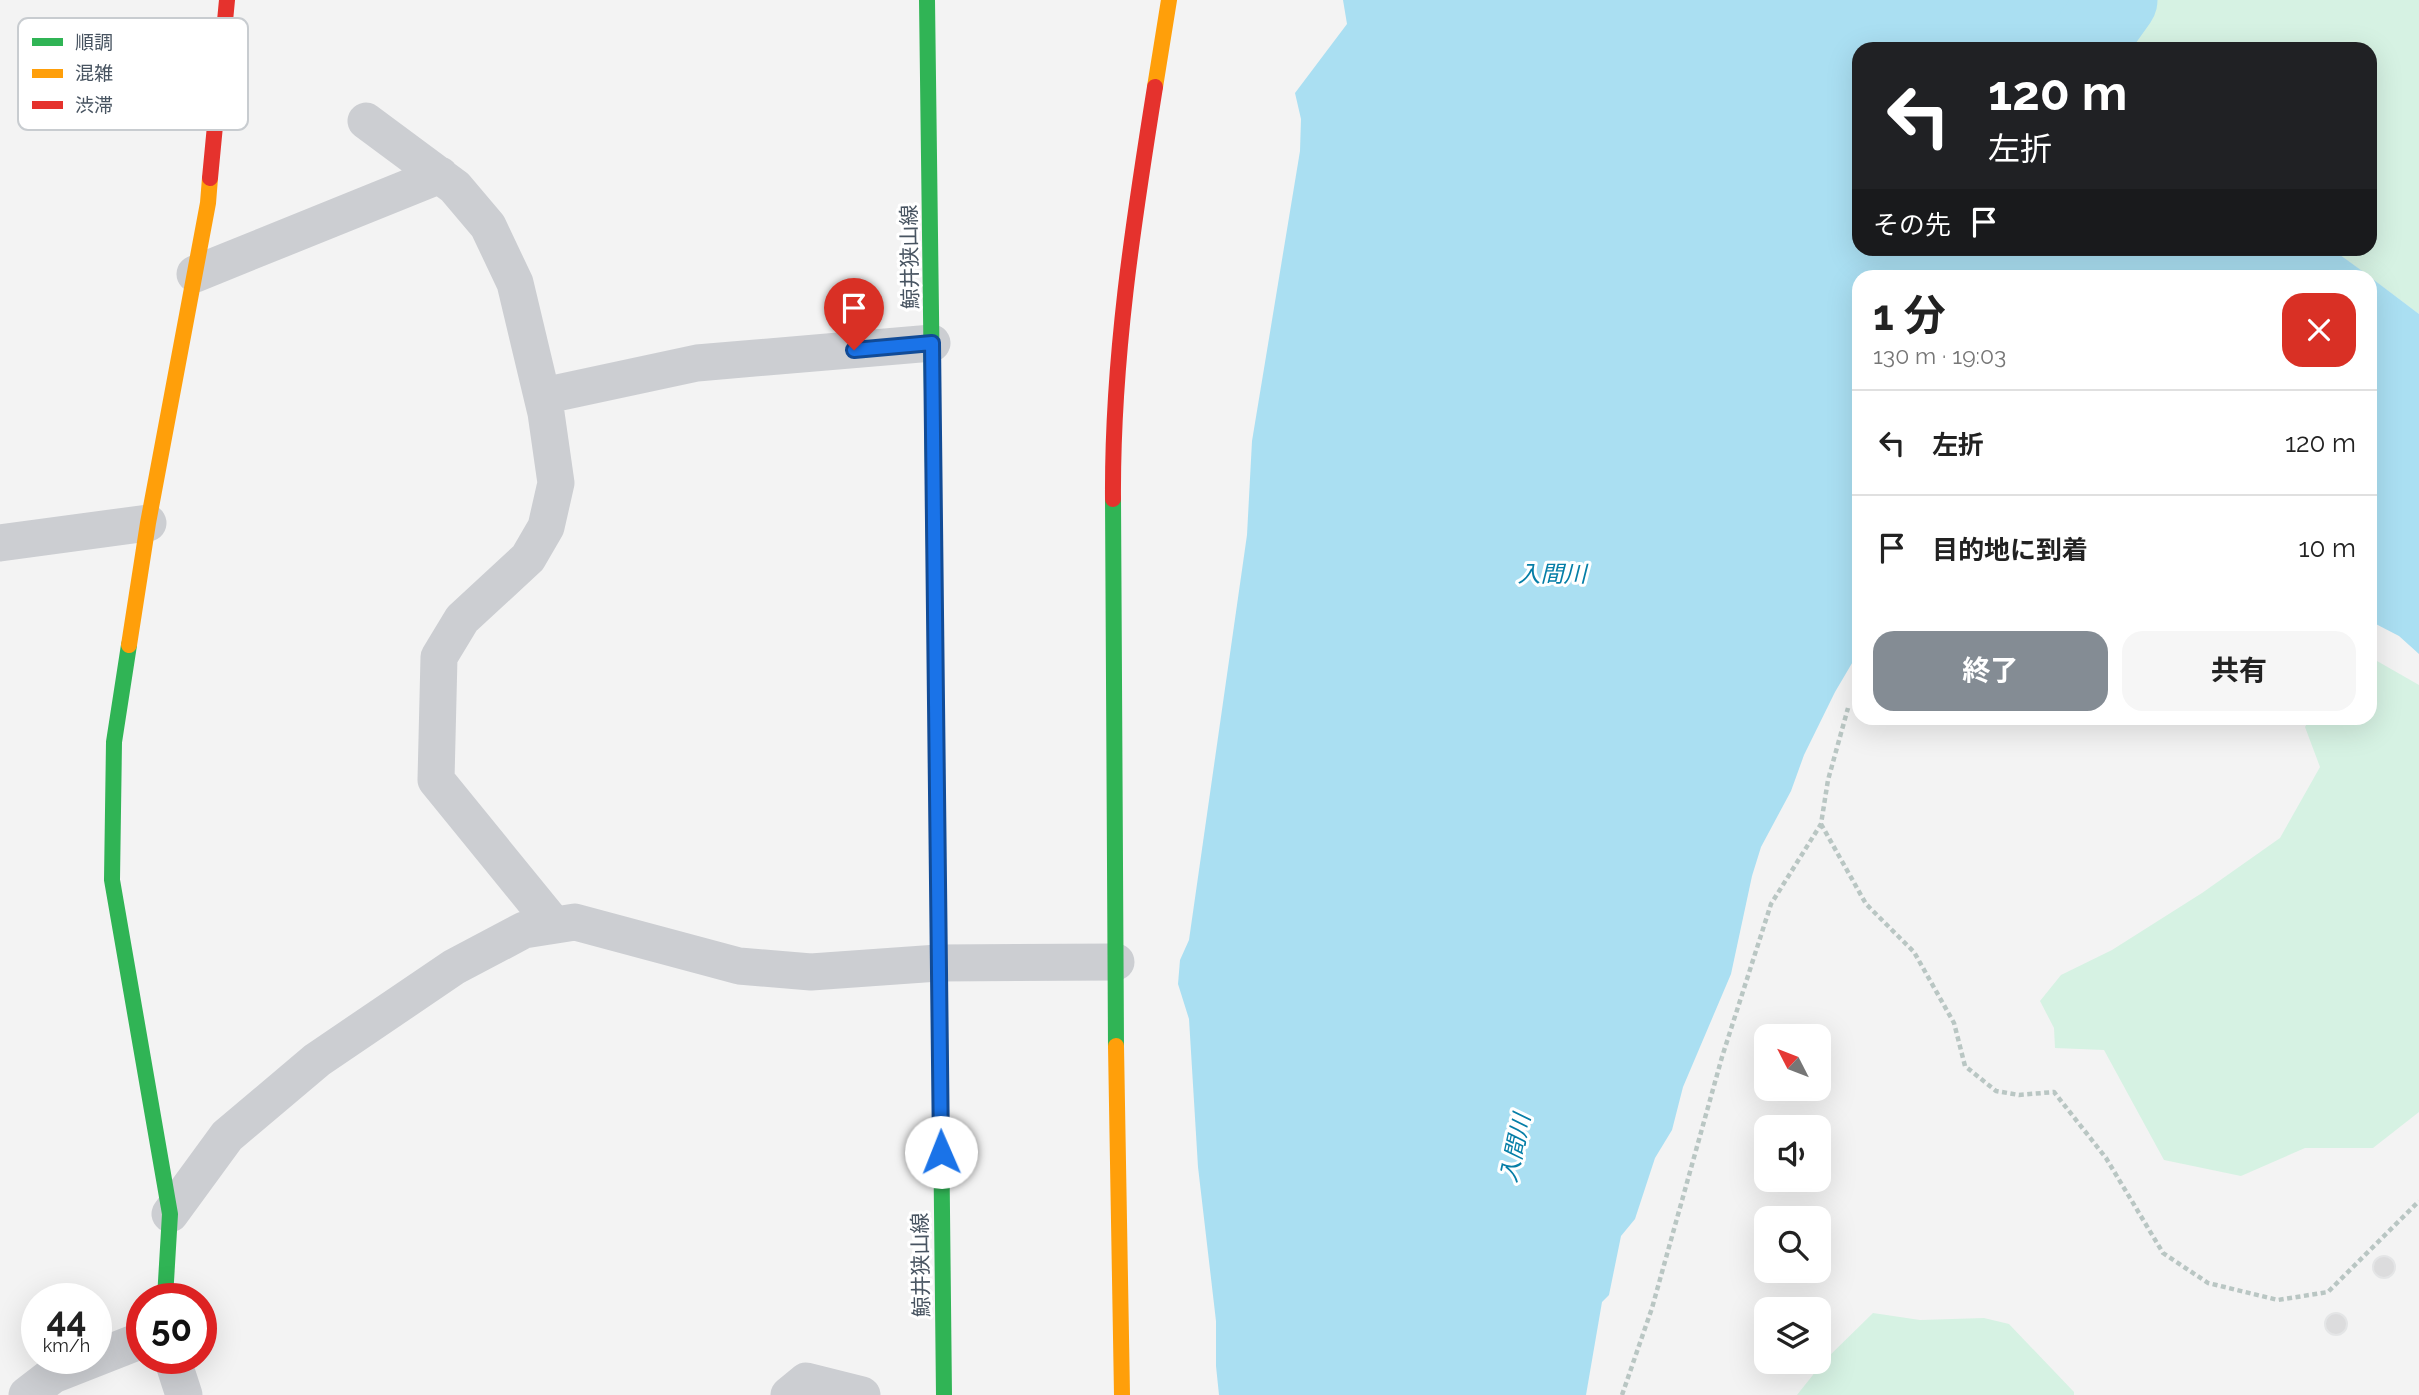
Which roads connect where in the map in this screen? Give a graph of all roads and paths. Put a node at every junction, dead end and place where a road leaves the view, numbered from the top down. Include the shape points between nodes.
1 (227, 0) edge
2 (927, 0) edge
3 (1169, 0) edge
4 (225, 18) edge
5 (366, 121) dead end
6 (215, 130) edge
7 (440, 175) junction
8 (195, 274) junction
9 (932, 343) junction
10 (542, 396) junction
11 (148, 523) junction
12 (0, 543) edge
13 (1849, 708) dead end
14 (1821, 824) junction
15 (554, 925) junction
16 (1116, 962) junction
17 (938, 963) junction
18 (2419, 1201) edge
19 (170, 1214) junction
20 (166, 1283) edge
21 (126, 1346) edge
22 (177, 1374) edge
23 (27, 1395) edge
24 (184, 1395) edge
25 (789, 1395) edge
26 (862, 1395) edge
27 (944, 1395) edge
28 (1122, 1395) edge
29 (1622, 1395) edge

1 - 4 street
2 - 9 street, 鯨井狭山線
3 - 16 street via 1130,240 1116,377
5 - 7 street
6 - 8 street
7 - 8 street
7 - 10 street via 488,226 515,283
8 - 11 street
9 - 10 street via 697,363
9 - 17 street, 鯨井狭山線
10 - 15 street via 556,483 546,527 528,558 462,619 439,657 436,780
11 - 12 street
11 - 19 street via 114,742 112,880
13 - 14 path via 1828,780
14 - 18 path via 1866,904 1914,952 1954,1023 1965,1066 1996,1091 2019,1095 2054,1092 2106,1158 2163,1253 2208,1283 2278,1300 2328,1292
14 - 29 path via 1771,904
15 - 17 street via 575,922 738,966 811,972
15 - 19 street via 524,930 454,967 317,1060 227,1136
16 - 17 street
16 - 28 street
17 - 27 street, 鯨井狭山線
19 - 20 street
21 - 23 street via 53,1376
22 - 24 street
25 - 26 street via 806,1381

